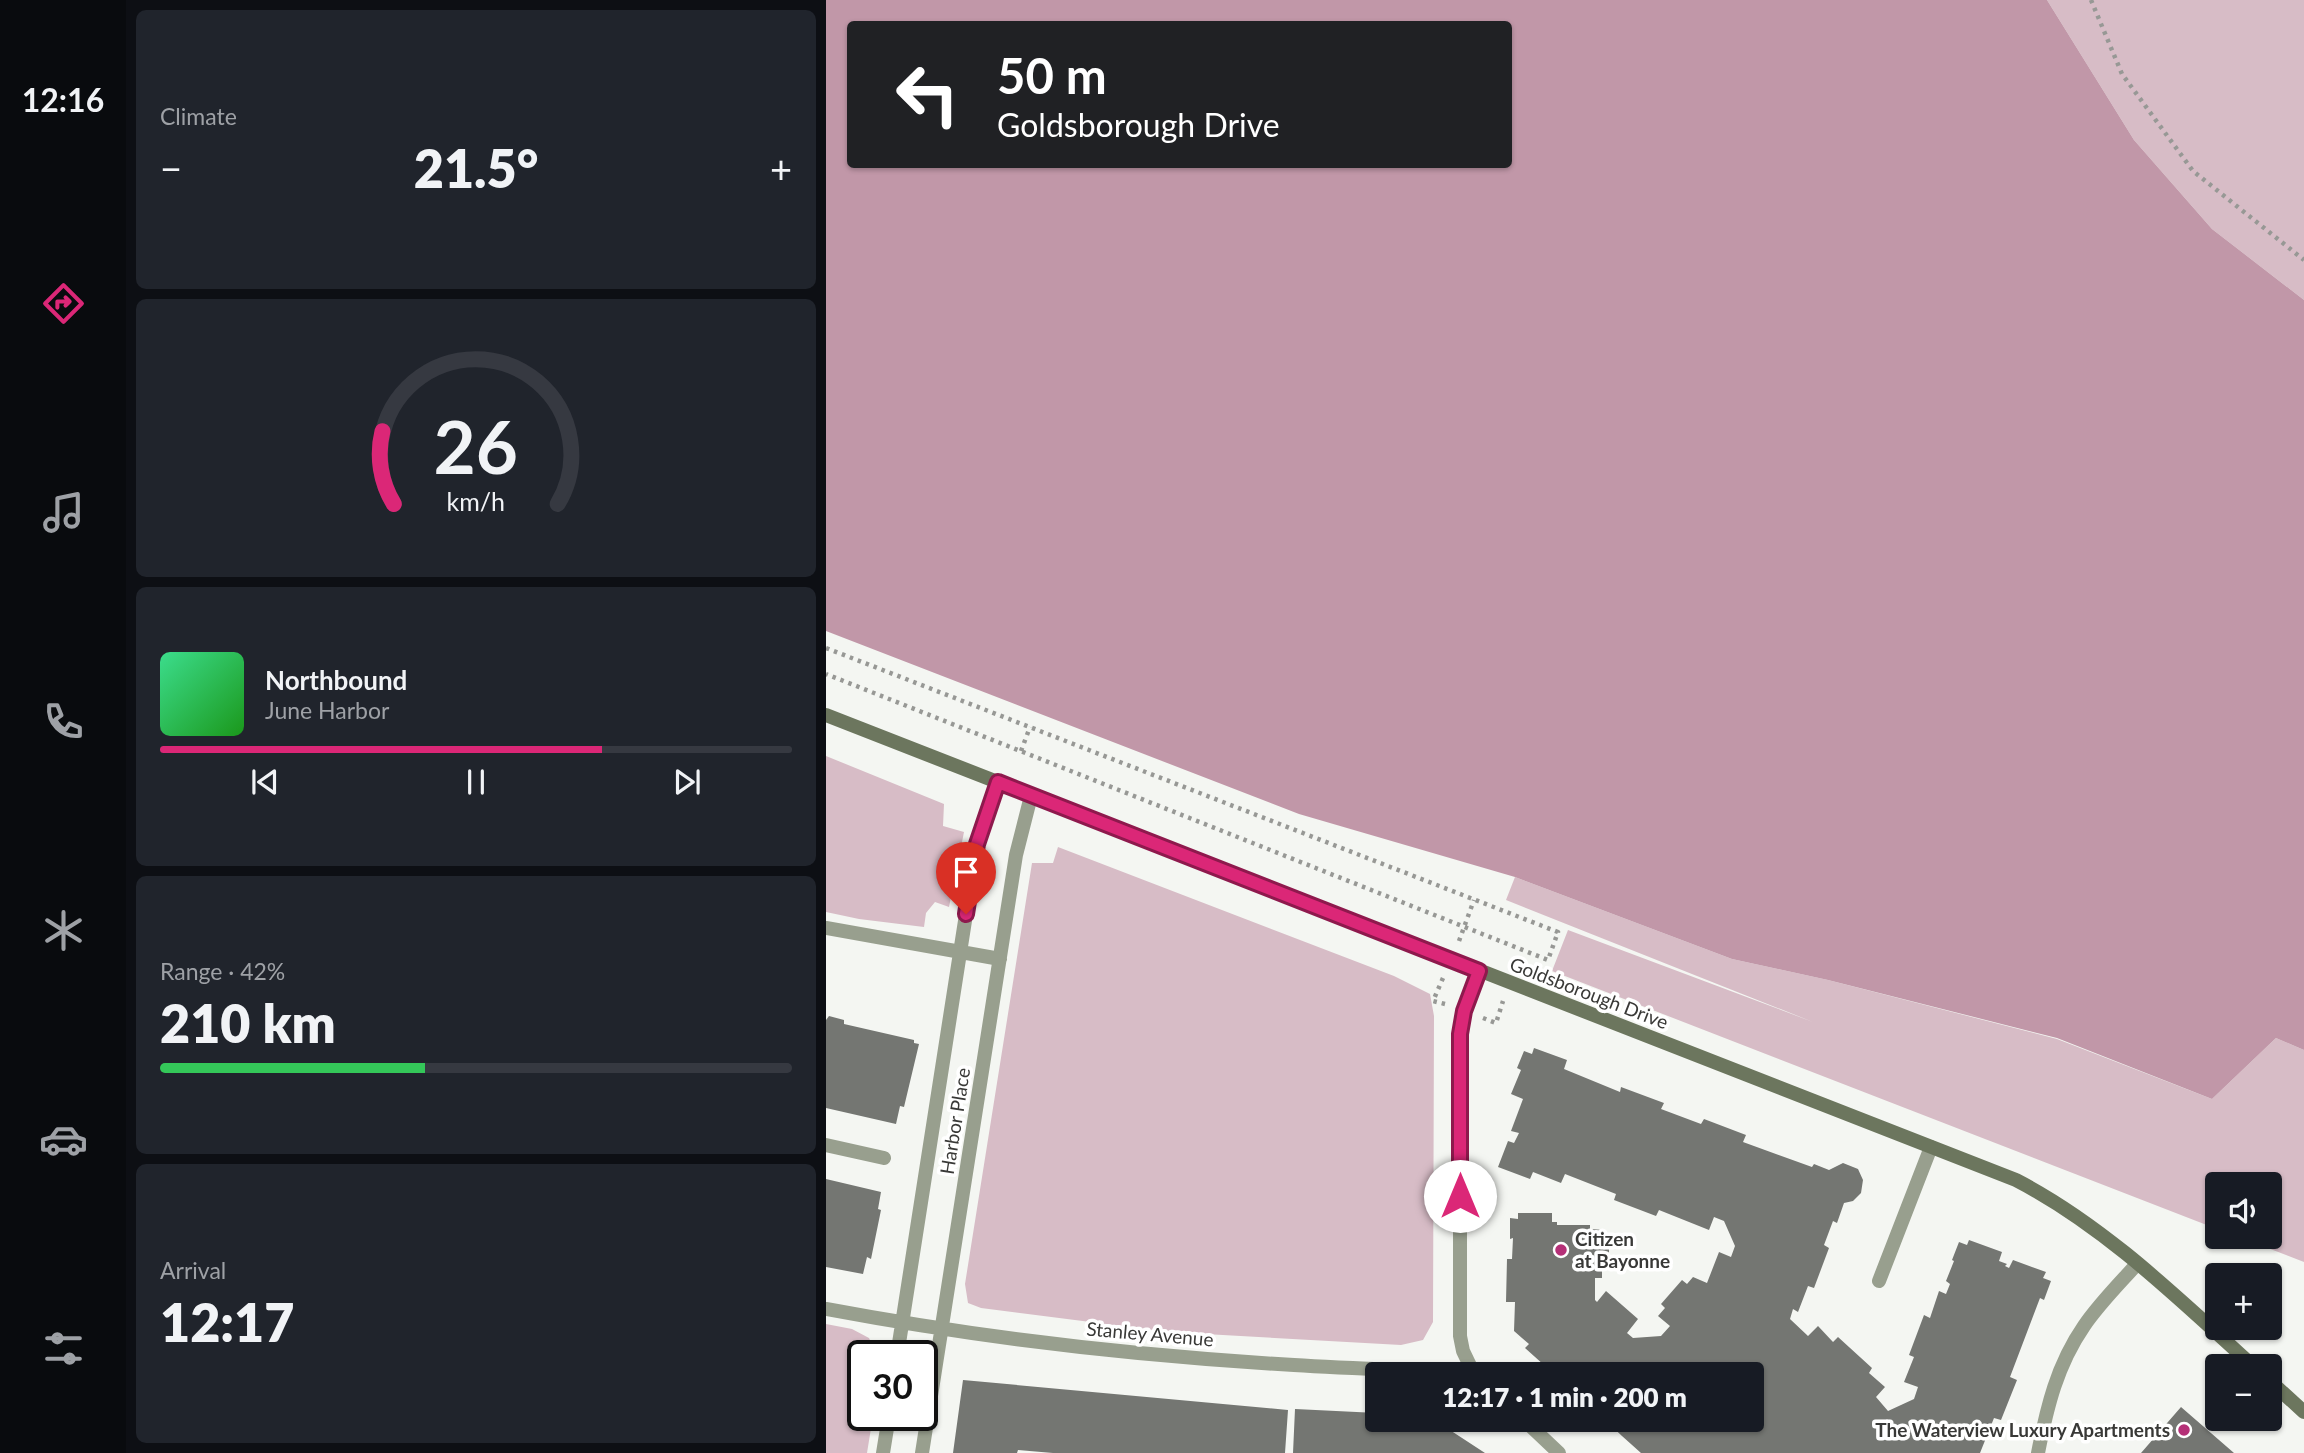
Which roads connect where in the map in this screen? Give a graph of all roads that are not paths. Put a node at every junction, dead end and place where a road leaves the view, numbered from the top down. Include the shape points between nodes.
1 (826, 715) edge
2 (998, 782) junction
3 (1031, 796) junction
4 (826, 928) edge
5 (960, 953) junction
6 (1000, 960) junction
7 (1479, 971) junction
8 (826, 1145) edge
9 (1931, 1147) junction
10 (884, 1158) dead end
11 (2137, 1264) junction
12 (1879, 1281) dead end
13 (826, 1309) edge
14 (902, 1322) junction
15 (942, 1328) junction
16 (899, 1340) edge
17 (2239, 1354) edge
18 (1468, 1362) edge
19 (1365, 1369) edge
20 (2282, 1392) edge
21 (2304, 1412) edge
22 (886, 1431) edge
23 (1537, 1432) edge
24 (883, 1453) edge
25 (922, 1453) edge
26 (1559, 1453) edge
27 (2038, 1453) edge

1 - 2 street, Goldsborough Drive
2 - 3 street, Goldsborough Drive
2 - 5 street, Harbor Place via 977,844
3 - 6 street, Harbor Place via 1016,855
3 - 7 street, Goldsborough Drive
4 - 5 street
5 - 6 street
5 - 14 street, Harbor Place
6 - 15 street, Harbor Place
7 - 9 street, Goldsborough Drive
7 - 18 street via 1460,1034 1460,1336
8 - 10 street
9 - 11 street, Goldsborough Drive via 2035,1190
9 - 12 street
11 - 17 street, Goldsborough Drive
11 - 27 street via 2075,1340 2049,1398
13 - 14 street, Stanley Avenue
14 - 15 street, Stanley Avenue
14 - 16 street, Harbor Place
15 - 19 street, Stanley Avenue via 1064,1345
15 - 25 street, Harbor Place
20 - 21 street
22 - 24 street
23 - 26 street

